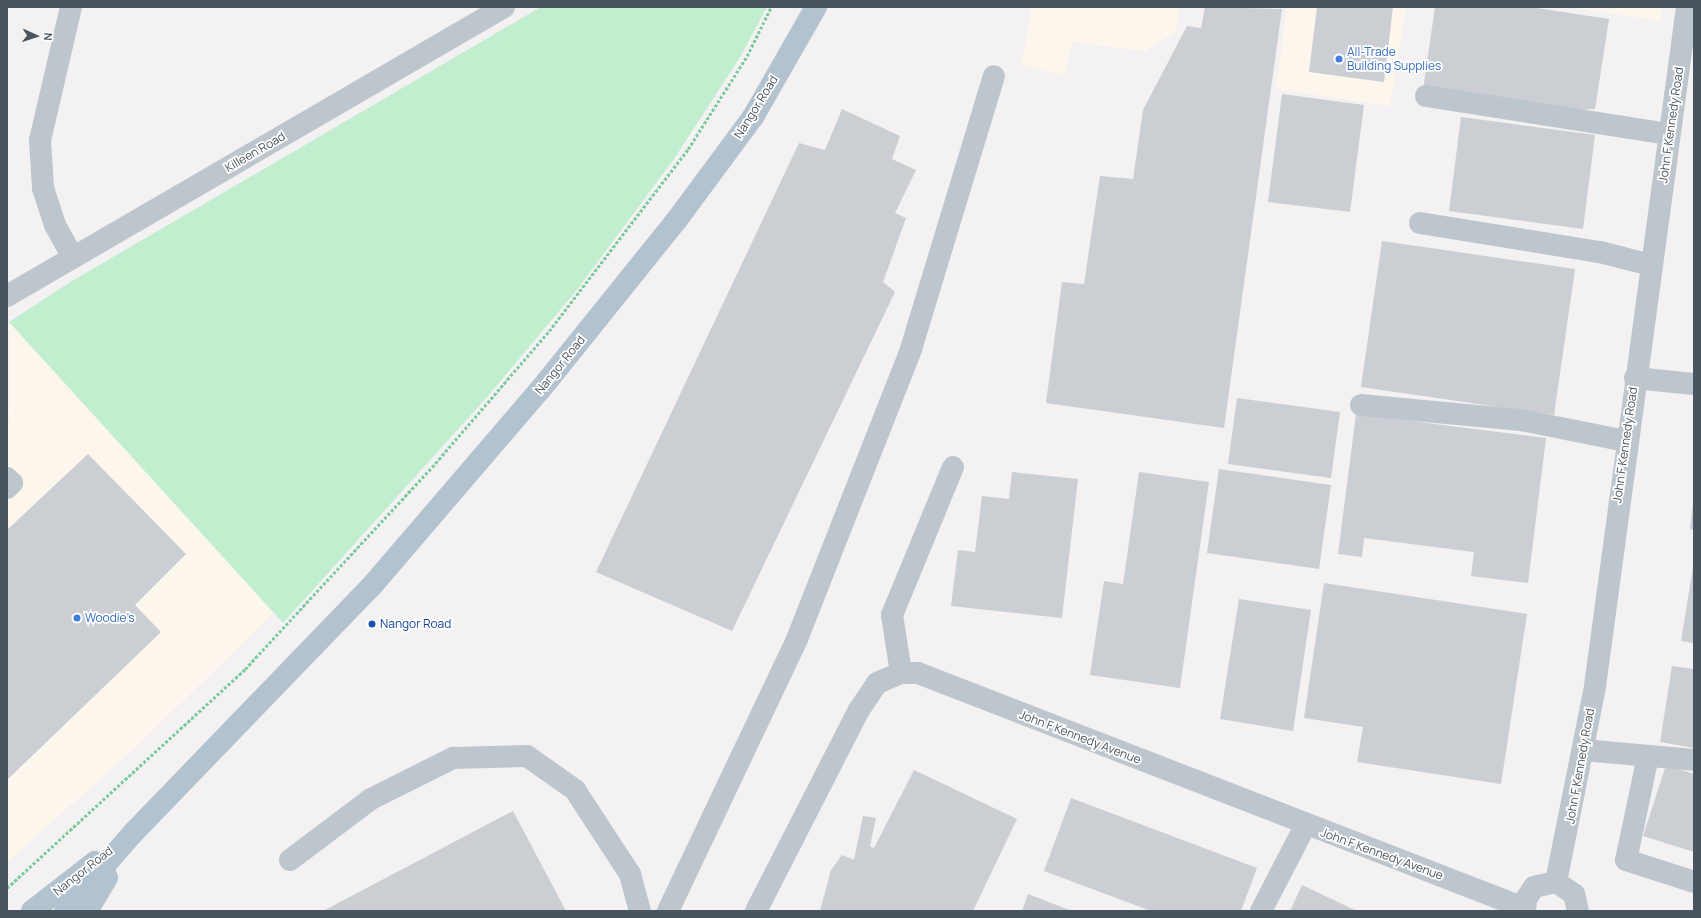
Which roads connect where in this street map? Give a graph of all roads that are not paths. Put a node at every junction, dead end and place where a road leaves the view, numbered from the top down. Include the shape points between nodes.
1 (71, 7) edge
2 (504, 7) edge
3 (816, 7) edge
4 (1687, 7) edge
5 (994, 76) dead end
6 (1426, 96) dead end
7 (1669, 134) junction
8 (1420, 223) dead end
9 (73, 257) junction
10 (1652, 265) junction
11 (7, 296) edge
12 (1635, 378) junction
13 (1694, 384) edge
14 (1361, 405) dead end
15 (1626, 441) junction
16 (953, 467) dead end
17 (7, 478) edge
18 (7, 488) edge
19 (901, 674) junction
20 (1583, 750) junction
21 (1648, 756) junction
22 (1694, 760) edge
23 (1305, 826) junction
24 (134, 832) junction
25 (290, 860) dead end
26 (1556, 882) junction
27 (1694, 882) edge
28 (1524, 910) edge
29 (32, 911) edge
30 (65, 911) edge
31 (87, 911) edge
32 (640, 911) edge
33 (668, 911) edge
34 (756, 911) edge
35 (1261, 911) edge
36 (1578, 911) edge

1 - 9 street via 40,140 43,188 55,225
2 - 9 street, Killeen Road
3 - 24 main road, Nangor Road via 753,117 676,221 540,390 370,588
4 - 7 street, John F Kennedy Road
5 - 33 street via 911,349 809,610 756,729
6 - 7 street
7 - 10 street, John F Kennedy Road
8 - 10 street via 1592,251
9 - 11 street, Killeen Road
10 - 12 street, John F Kennedy Road
12 - 13 street
12 - 15 street, John F Kennedy Road
14 - 15 street via 1521,420
15 - 20 street, John F Kennedy Road
16 - 19 street via 892,615
17 - 18 street via 12,483
19 - 23 street, John F Kennedy Avenue via 918,673
19 - 34 street, John F Kennedy Avenue via 877,683 859,710
20 - 21 street
20 - 26 street, John F Kennedy Road
21 - 22 street
21 - 27 street via 1626,860
23 - 28 street, John F Kennedy Avenue
23 - 35 street
24 - 29 main road, Nangor Road
24 - 30 main road, Nangor Road
24 - 31 main road
25 - 32 street via 371,799 453,758 527,756 575,790 630,874
26 - 28 street via 1534,888
26 - 36 street via 1574,894

